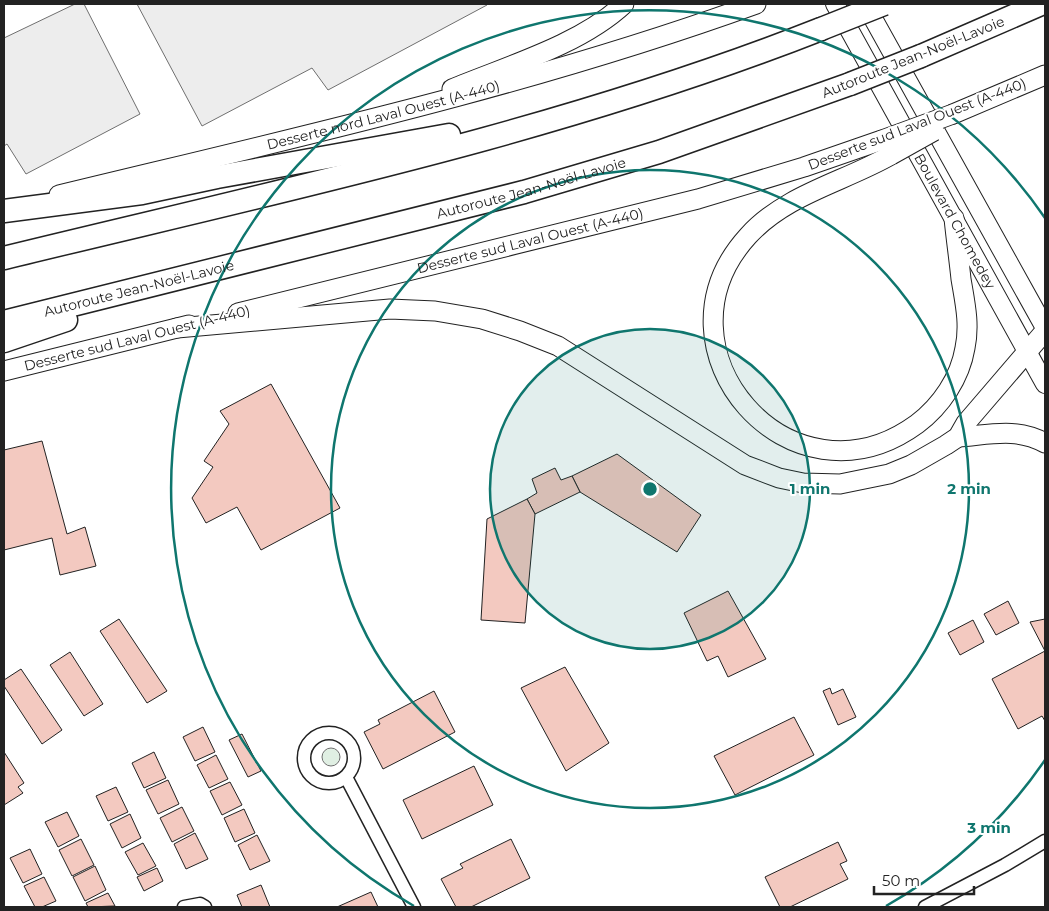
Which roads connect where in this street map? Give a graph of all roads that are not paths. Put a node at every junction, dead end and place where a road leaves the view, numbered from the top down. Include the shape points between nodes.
1 (624, 4) edge
2 (756, 4) edge
3 (834, 4) edge
4 (865, 4) edge
5 (884, 4) edge
6 (1041, 4) edge
7 (1045, 75) edge
8 (592, 108) junction
9 (390, 115) junction
10 (886, 148) junction
11 (4, 210) edge
12 (954, 218) junction
13 (4, 258) edge
14 (212, 271) junction
15 (4, 322) edge
16 (177, 328) junction
17 (1045, 329) edge
18 (4, 341) edge
19 (1028, 352) junction
20 (4, 371) edge
21 (1045, 384) edge
22 (958, 437) junction
23 (1045, 443) edge
24 (346, 776) dead end
25 (1045, 841) edge
26 (1045, 849) edge
27 (1005, 865) junction
28 (184, 907) edge
29 (205, 907) edge
30 (414, 907) edge
31 (925, 907) edge

1 - 9 main road via 597,26 569,41
2 - 9 main road, Desserte nord Laval Ouest (A-440) via 574,65
3 - 12 street, Boulevard Chomedey
4 - 17 street, Boulevard Chomedey
5 - 8 highway, bridge via 739,60
6 - 14 highway, Autoroute Jean-Noël-Lavoie, bridge via 850,84 674,147 546,186
7 - 10 main road, Desserte sud Laval Ouest (A-440), bridge
8 - 11 highway via 142,193
8 - 13 highway via 410,159
9 - 11 main road, Desserte nord Laval Ouest (A-440)
10 - 12 main road via 778,210 747,237 728,265 716,299 716,344 732,388 755,416 795,442 844,450 893,438 931,412 953,382 965,348 967,314
10 - 16 main road, Desserte sud Laval Ouest (A-440) via 796,170 690,202
12 - 19 street, Boulevard Chomedey
14 - 15 highway, Autoroute Jean-Noël-Lavoie
14 - 18 highway
16 - 20 main road, Desserte sud Laval Ouest (A-440)
16 - 22 main road via 390,309 482,319 520,330 564,349 745,465 803,483 840,484 877,478 911,466
17 - 19 main road
19 - 21 street, Boulevard Chomedey
19 - 22 main road via 966,423
22 - 23 main road via 1008,432
24 - 30 street
25 - 27 street
26 - 27 street
27 - 31 street
28 - 29 street via 200,904

